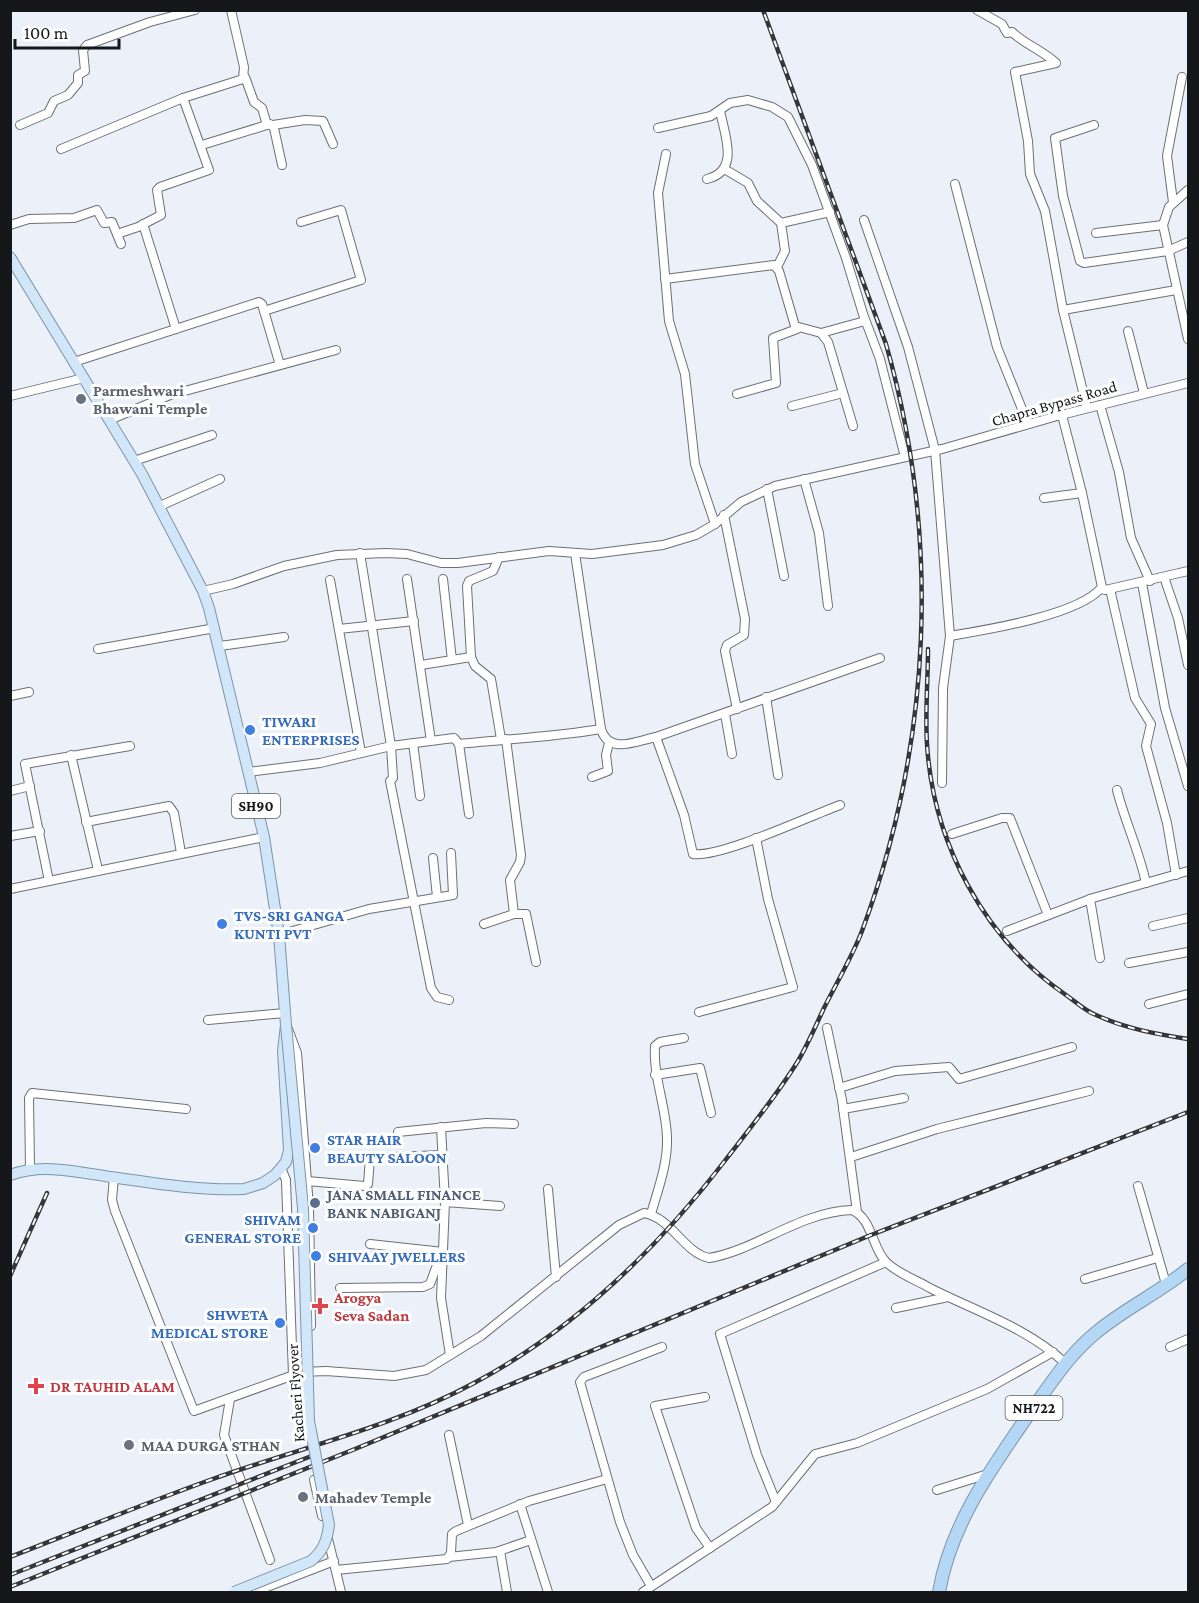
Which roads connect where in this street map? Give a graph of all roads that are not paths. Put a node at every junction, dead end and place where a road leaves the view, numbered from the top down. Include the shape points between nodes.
1 (195, 10) edge
2 (231, 10) edge
3 (977, 10) edge
4 (245, 77) junction
5 (1182, 77) dead end
6 (183, 98) junction
7 (720, 111) junction
8 (20, 125) dead end
9 (270, 125) junction
10 (1094, 125) dead end
11 (658, 128) dead end
12 (333, 144) dead end
13 (202, 145) junction
14 (61, 149) dead end
15 (666, 154) dead end
16 (282, 165) dead end
17 (726, 170) junction
18 (707, 179) dead end
19 (955, 184) dead end
20 (1188, 190) edge
21 (1173, 202) junction
22 (830, 212) junction
23 (864, 220) dead end
24 (301, 222) dead end
25 (781, 223) junction
26 (143, 224) junction
27 (10, 225) edge
28 (1163, 225) junction
29 (1096, 233) dead end
30 (117, 234) junction
31 (1188, 242) edge
32 (121, 244) dead end
33 (1168, 251) junction
34 (10, 257) edge
35 (777, 267) junction
36 (665, 279) junction
37 (1176, 290) junction
38 (1063, 310) junction
39 (264, 311) junction
40 (865, 321) junction
41 (176, 329) junction
42 (797, 329) junction
43 (1128, 332) dead end
44 (821, 333) junction
45 (1188, 339) edge
46 (336, 350) dead end
47 (74, 362) junction
48 (280, 365) junction
49 (84, 378) junction
50 (1188, 383) edge
51 (843, 393) junction
52 (1144, 393) junction
53 (737, 394) dead end
54 (10, 396) edge
55 (1100, 405) junction
56 (792, 406) dead end
57 (1087, 408) junction
58 (1062, 415) junction
59 (109, 420) junction
60 (1028, 424) junction
61 (853, 426) dead end
62 (212, 435) dead end
63 (931, 451) junction
64 (905, 457) junction
65 (134, 461) junction
66 (220, 479) dead end
67 (804, 479) junction
68 (766, 489) junction
69 (1082, 493) junction
70 (1044, 498) dead end
71 (160, 506) junction
72 (724, 515) junction
73 (715, 524) junction
74 (360, 553) junction
75 (574, 553) junction
76 (499, 558) junction
77 (1188, 571) edge
78 (784, 576) dead end
79 (1164, 578) junction
80 (407, 579) dead end
81 (443, 579) dead end
82 (330, 580) dead end
83 (1146, 582) junction
84 (1110, 589) junction
85 (203, 591) junction
86 (1098, 592) junction
87 (828, 606) dead end
88 (414, 621) junction
89 (371, 624) junction
90 (215, 627) junction
91 (339, 629) junction
92 (950, 636) junction
93 (284, 638) dead end
94 (1186, 642) edge
95 (220, 646) junction
96 (98, 649) dead end
97 (471, 657) junction
98 (880, 658) dead end
99 (452, 660) junction
100 (420, 665) junction
101 (1188, 665) edge
102 (29, 692) dead end
103 (10, 696) edge
104 (766, 697) junction
105 (736, 709) junction
106 (725, 714) junction
107 (601, 729) junction
108 (656, 736) junction
109 (503, 739) junction
110 (431, 741) junction
111 (413, 743) junction
112 (609, 743) junction
113 (459, 744) junction
114 (130, 746) dead end
115 (391, 746) junction
116 (361, 753) junction
117 (732, 754) dead end
118 (71, 755) junction
119 (248, 772) junction
120 (778, 775) dead end
121 (592, 777) dead end
122 (942, 783) dead end
123 (30, 786) junction
124 (1188, 786) edge
125 (10, 790) edge
126 (1117, 790) dead end
127 (420, 796) dead end
128 (840, 805) dead end
129 (469, 814) dead end
130 (86, 822) junction
131 (40, 831) junction
132 (952, 834) dead end
133 (10, 836) edge
134 (264, 837) junction
135 (756, 838) junction
136 (181, 853) junction
137 (451, 853) dead end
138 (433, 858) dead end
139 (98, 870) junction
140 (1188, 871) edge
141 (1176, 875) junction
142 (49, 881) junction
143 (1146, 883) junction
144 (10, 889) edge
145 (437, 897) junction
146 (1090, 899) junction
147 (414, 900) junction
148 (514, 914) junction
149 (1048, 915) junction
150 (1188, 918) edge
151 (484, 924) dead end
152 (1153, 926) dead end
153 (1007, 931) dead end
154 (279, 935) junction
155 (1188, 952) edge
156 (1100, 958) dead end
157 (536, 962) dead end
158 (1129, 963) dead end
159 (1188, 994) edge
160 (449, 1000) dead end
161 (1149, 1004) dead end
162 (699, 1012) dead end
163 (285, 1013) junction
164 (208, 1020) dead end
165 (286, 1025) junction
166 (827, 1028) dead end
167 (684, 1038) dead end
168 (1072, 1047) dead end
169 (656, 1075) junction
170 (839, 1088) junction
171 (1089, 1091) dead end
172 (904, 1098) dead end
173 (186, 1109) dead end
174 (843, 1109) junction
175 (711, 1113) dead end
176 (514, 1124) dead end
177 (441, 1127) junction
178 (398, 1132) dead end
179 (442, 1155) junction
180 (851, 1157) junction
181 (30, 1168) junction
182 (281, 1168) junction
183 (10, 1175) edge
184 (114, 1177) junction
185 (307, 1181) junction
186 (1138, 1186) dead end
187 (548, 1189) dead end
188 (445, 1202) junction
189 (500, 1206) dead end
190 (856, 1212) junction
191 (651, 1214) junction
192 (370, 1244) dead end
193 (443, 1252) junction
194 (1157, 1258) junction
195 (442, 1262) junction
196 (886, 1262) junction
197 (1188, 1269) edge
198 (556, 1277) junction
199 (1085, 1279) dead end
200 (1166, 1284) junction
201 (340, 1288) dead end
202 (948, 1297) junction
203 (896, 1308) dead end
204 (1188, 1339) edge
205 (662, 1347) dead end
206 (1170, 1347) dead end
207 (1053, 1352) junction
208 (450, 1355) junction
209 (1065, 1363) junction
210 (311, 1372) junction
211 (293, 1375) junction
212 (705, 1397) dead end
213 (230, 1399) junction
214 (449, 1435) dead end
215 (988, 1474) junction
216 (607, 1479) junction
217 (314, 1480) dead end
218 (937, 1490) dead end
219 (776, 1502) junction
220 (520, 1504) junction
221 (468, 1525) junction
222 (531, 1540) junction
223 (710, 1548) junction
224 (500, 1551) junction
225 (449, 1557) junction
226 (270, 1560) dead end
227 (334, 1561) junction
228 (336, 1570) junction
229 (651, 1586) junction
230 (234, 1593) edge
231 (254, 1593) edge
232 (341, 1593) edge
233 (507, 1593) edge
234 (548, 1593) edge
235 (643, 1593) edge
236 (939, 1593) edge

1 - 8 street via 87,45 83,50 85,71 78,75 78,83 68,95 54,101 48,113
2 - 4 street
3 - 38 street via 994,18 1024,43 1045,52 1056,63 1014,72 1028,141 1030,174 1045,211
4 - 6 street
4 - 9 street via 254,102 262,108
5 - 21 street via 1167,156
6 - 13 street
6 - 14 street
7 - 11 street
7 - 17 street
7 - 22 street via 730,104 754,100 788,117
9 - 12 street via 323,120
9 - 13 street
9 - 16 street
10 - 33 street via 1055,138 1063,196 1080,261
13 - 26 street via 209,170 158,188 162,214
15 - 36 street via 658,193
17 - 18 street
17 - 25 street via 748,183 757,201
19 - 60 street via 997,347
20 - 21 street
21 - 28 street
22 - 25 street
22 - 40 street
23 - 63 street via 908,347
24 - 39 street via 341,210 360,281
25 - 35 street via 785,251
26 - 30 street
26 - 41 street
27 - 30 street via 29,219 74,218 98,210 104,223 112,222
28 - 29 street
28 - 33 street
30 - 32 street
31 - 33 street
33 - 37 street
34 - 47 main road, SH90
35 - 36 street via 771,264
35 - 42 street
36 - 73 street via 670,329 685,374 692,451
37 - 38 street
37 - 45 street
38 - 57 street
39 - 41 street via 261,303 256,302
39 - 48 street
40 - 44 street
40 - 64 street via 880,358
41 - 47 street
42 - 44 street
42 - 53 street via 773,338 776,383
43 - 52 street
44 - 51 street via 828,342
46 - 48 street
47 - 49 main road, SH90
48 - 59 street via 170,395
49 - 54 street
49 - 59 main road, SH90
50 - 52 street, Chapra Bypass Road
51 - 56 street
51 - 61 street
52 - 55 street, Chapra Bypass Road
55 - 57 street, Chapra Bypass Road
55 - 83 street via 1119,472 1131,538
57 - 58 street, Chapra Bypass Road
58 - 60 street, Chapra Bypass Road
58 - 69 street
59 - 65 main road, SH90
60 - 63 street, Chapra Bypass Road
62 - 65 street
63 - 64 street, Chapra Bypass Road
63 - 92 street
64 - 67 street, Chapra Bypass Road
65 - 71 main road, SH90
66 - 71 street
67 - 68 street, Chapra Bypass Road
67 - 87 street via 819,533
68 - 72 street, Chapra Bypass Road
68 - 78 street
69 - 70 street
69 - 86 street via 1101,574 1102,587
71 - 85 main road, SH90
72 - 73 street, Chapra Bypass Road
72 - 105 street via 745,619 744,635 725,648
73 - 75 street, Chapra Bypass Road via 696,535 663,545
74 - 76 street, Chapra Bypass Road via 407,554 441,563
74 - 85 street, Chapra Bypass Road via 308,560
74 - 89 street
75 - 76 street, Chapra Bypass Road via 549,551
75 - 107 street
76 - 97 street via 493,571 467,584
77 - 79 street
79 - 83 street
79 - 94 street
80 - 88 street
81 - 99 street
82 - 91 street
83 - 84 street
83 - 124 street via 1165,708
84 - 86 street
84 - 141 street via 1135,698 1151,724 1146,746 1167,823
85 - 90 main road, SH90
86 - 92 street via 1051,614
88 - 89 street
88 - 100 street
89 - 91 street
89 - 115 street
90 - 95 main road, SH90
90 - 96 street
91 - 116 street
92 - 122 street via 943,688
93 - 95 street
94 - 101 street
95 - 119 main road, SH90
97 - 99 street
97 - 109 street via 475,666 491,679
98 - 104 street
99 - 100 street
100 - 110 street
102 - 103 street
104 - 105 street
104 - 120 street
105 - 106 street
106 - 108 street
106 - 117 street
107 - 109 street
107 - 112 street
108 - 112 street via 621,745
108 - 135 street via 684,815 693,854
109 - 113 street
109 - 148 street via 521,855 510,880
110 - 111 street
110 - 113 street via 454,738
111 - 115 street
111 - 127 street
112 - 121 street via 608,771
113 - 129 street
114 - 118 street
115 - 116 street
115 - 147 street via 390,781
116 - 119 street via 320,763
118 - 123 street via 26,763
118 - 130 street
119 - 134 main road, SH90
123 - 125 street
123 - 131 street
126 - 143 street
128 - 135 street
130 - 136 street via 169,806 174,813
130 - 139 street
131 - 133 street
131 - 142 street
132 - 149 street via 1010,818
134 - 136 street
134 - 154 main road, SH90
135 - 162 street via 768,899 793,987
136 - 139 street
137 - 145 street via 453,895
138 - 145 street
139 - 142 street
140 - 141 street
141 - 143 street
142 - 144 street
143 - 146 street
145 - 147 street
146 - 149 street
146 - 156 street
147 - 154 street via 343,915
147 - 160 street via 431,988 437,997
148 - 151 street
148 - 157 street via 527,916
149 - 153 street
150 - 152 street
154 - 163 main road, SH90
155 - 158 street
159 - 161 street
163 - 164 street
163 - 165 main road, SH90
165 - 182 main road, SH90 via 283,1051 289,1150
165 - 185 street via 297,1053
165 - 230 main road, Kacheri Flyover, bridge via 303,1208 309,1421 329,1525 328,1539 310,1561
166 - 170 street
167 - 169 street via 656,1044
168 - 170 street via 958,1079 949,1067 911,1069
169 - 175 street via 700,1068
169 - 191 street via 667,1154
170 - 174 street
171 - 180 street via 937,1129
172 - 174 street
173 - 181 street via 34,1092 29,1098
174 - 180 street
176 - 177 street
177 - 178 street
177 - 179 street
179 - 185 street via 370,1158 365,1186
179 - 188 street
180 - 190 street
181 - 183 main road
181 - 184 main road
182 - 184 main road via 263,1183 244,1189
182 - 211 street via 286,1180
184 - 213 street via 115,1211 191,1408 198,1411
185 - 210 street
186 - 194 street
187 - 198 street
188 - 189 street
188 - 193 street
190 - 191 street via 843,1210 818,1216 709,1258
190 - 196 street
191 - 198 street via 629,1218
192 - 193 street
193 - 195 street
194 - 199 street
194 - 200 street
195 - 201 street via 430,1284 423,1287
195 - 208 street via 441,1293
196 - 202 street
196 - 219 street via 720,1334 757,1455
197 - 200 highway, NH722
198 - 208 street via 481,1336
200 - 209 highway, NH722 via 1099,1330
202 - 203 street
202 - 207 street
204 - 206 street
205 - 216 street via 580,1380
207 - 209 street
207 - 219 street via 987,1389 857,1443 815,1454
208 - 210 street via 426,1370 406,1376
209 - 215 highway, NH722
210 - 211 street
211 - 213 street
212 - 223 street via 655,1406 696,1528
213 - 226 street via 224,1435
214 - 221 street
215 - 218 street
215 - 236 highway, NH722 via 962,1520
216 - 220 street
216 - 229 street via 628,1543
217 - 227 street
219 - 223 street
220 - 221 street
220 - 222 street
221 - 225 street via 452,1534
222 - 224 street
222 - 234 street
223 - 229 street
224 - 225 street
224 - 233 street
225 - 228 street
227 - 228 street
227 - 231 street
228 - 232 street
229 - 235 street

